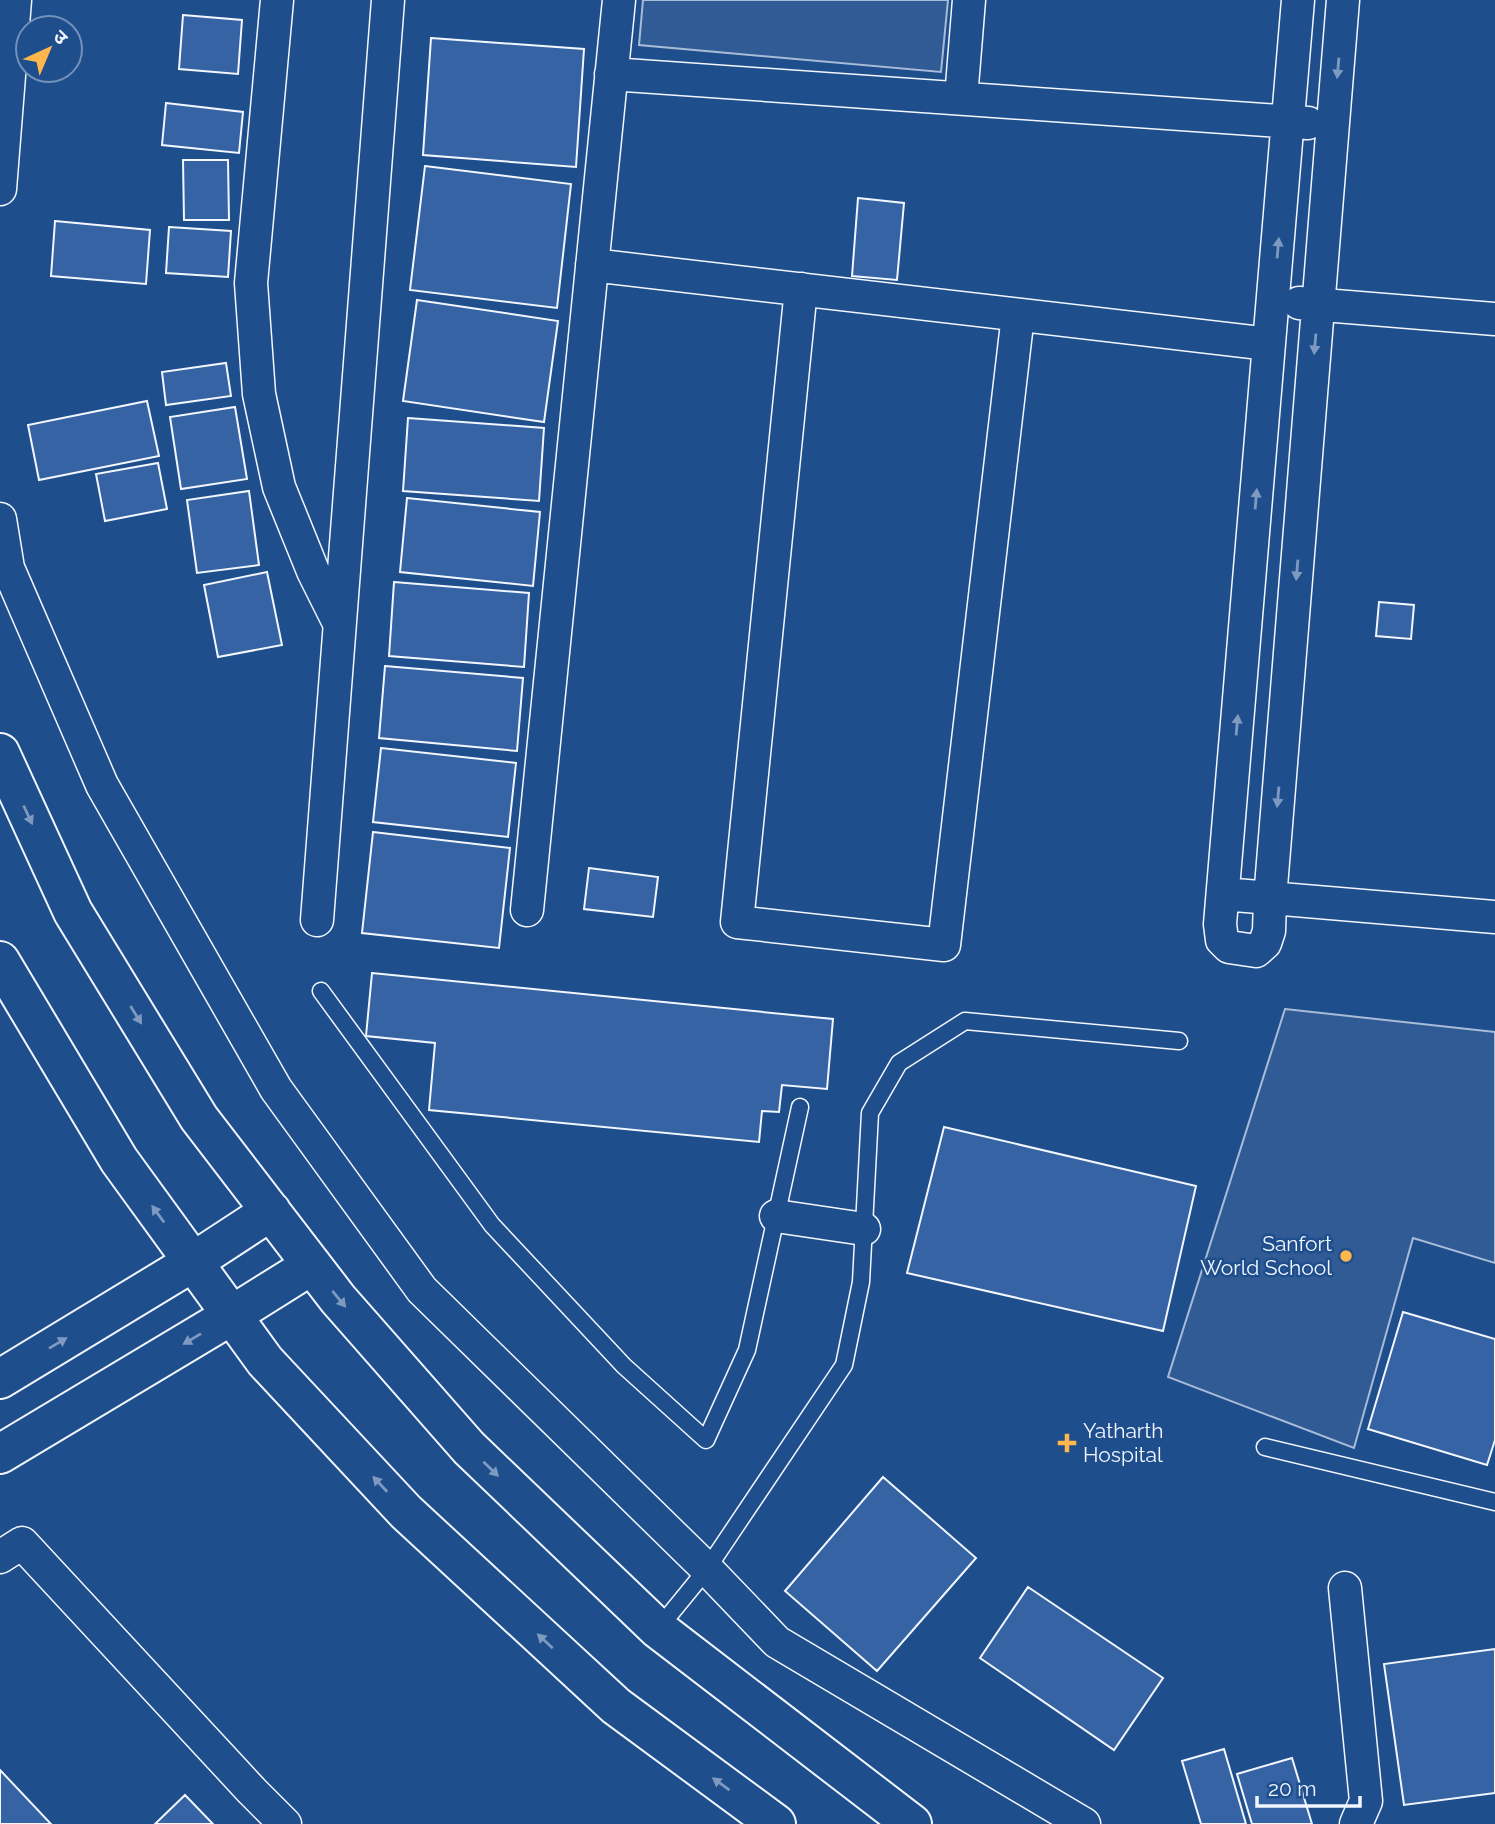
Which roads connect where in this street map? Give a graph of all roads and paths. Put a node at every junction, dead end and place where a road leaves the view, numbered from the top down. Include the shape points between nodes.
1 (15, 0) edge
2 (277, 0) edge
3 (388, 0) edge
4 (619, 0) edge
5 (969, 0) edge
6 (1298, 0) edge
7 (1343, 0) edge
8 (611, 74) junction
9 (961, 98) junction
10 (1288, 121) junction
11 (1333, 124) junction
12 (0, 189) edge
13 (592, 265) junction
14 (801, 289) junction
15 (1273, 299) junction
16 (1318, 306) junction
17 (1018, 315) junction
18 (1495, 319) edge
19 (1269, 344) junction
20 (0, 519) edge
21 (340, 623) junction
22 (0, 753) edge
23 (1223, 894) junction
24 (1270, 899) junction
25 (527, 910) dead end
26 (1495, 917) edge
27 (317, 920) dead end
28 (0, 961) edge
29 (321, 990) dead end
30 (1179, 1041) dead end
31 (800, 1107) dead end
32 (271, 1211) junction
33 (776, 1216) junction
34 (864, 1229) junction
35 (193, 1262) junction
36 (312, 1265) junction
37 (232, 1315) junction
38 (0, 1378) edge
39 (1265, 1447) dead end
40 (0, 1454) edge
41 (1495, 1502) edge
42 (0, 1557) edge
43 (707, 1569) junction
44 (1345, 1588) dead end
45 (658, 1629) junction
46 (285, 1824) edge
47 (776, 1824) edge
48 (912, 1824) edge
49 (1084, 1824) edge
50 (1356, 1824) edge

1 - 12 street
2 - 21 street via 251,282 259,394 279,487
3 - 21 street
4 - 8 street
5 - 9 street
6 - 10 street
7 -> 11 street
8 - 9 street
8 - 13 street
9 - 10 street
10 - 11 street
15 -> 10 street
11 - 16 street
13 - 14 street
13 - 25 street
14 - 17 street
14 - 17 street via 737,922 944,945
15 - 16 street
15 - 19 street
16 - 18 street
16 -> 24 street
17 - 19 street
23 -> 19 street
20 - 43 street via 8,568 102,785 276,1089 422,1290
21 - 27 street
22 -> 32 street via 73,912 200,1118
23 - 24 street
23 - 24 street via 1222,940 1229,947 1256,951 1269,932
24 - 26 street
35 -> 28 street via 119,1160
29 - 33 lane via 492,1225 624,1366 706,1440 747,1350
30 - 34 lane via 965,1021 899,1063 870,1113
31 - 33 lane
32 - 35 street
32 - 36 street
33 - 34 street
34 - 43 lane via 861,1282 844,1365
35 - 37 street
38 -> 35 street
36 - 37 street
36 -> 45 street via 469,1448
37 -> 40 street
47 -> 37 street via 616,1706 406,1512 265,1362
39 - 41 lane
42 - 46 street via 22,1543
43 - 45 lane
43 - 49 street via 777,1642
44 - 50 street via 1366,1801
45 - 48 street

